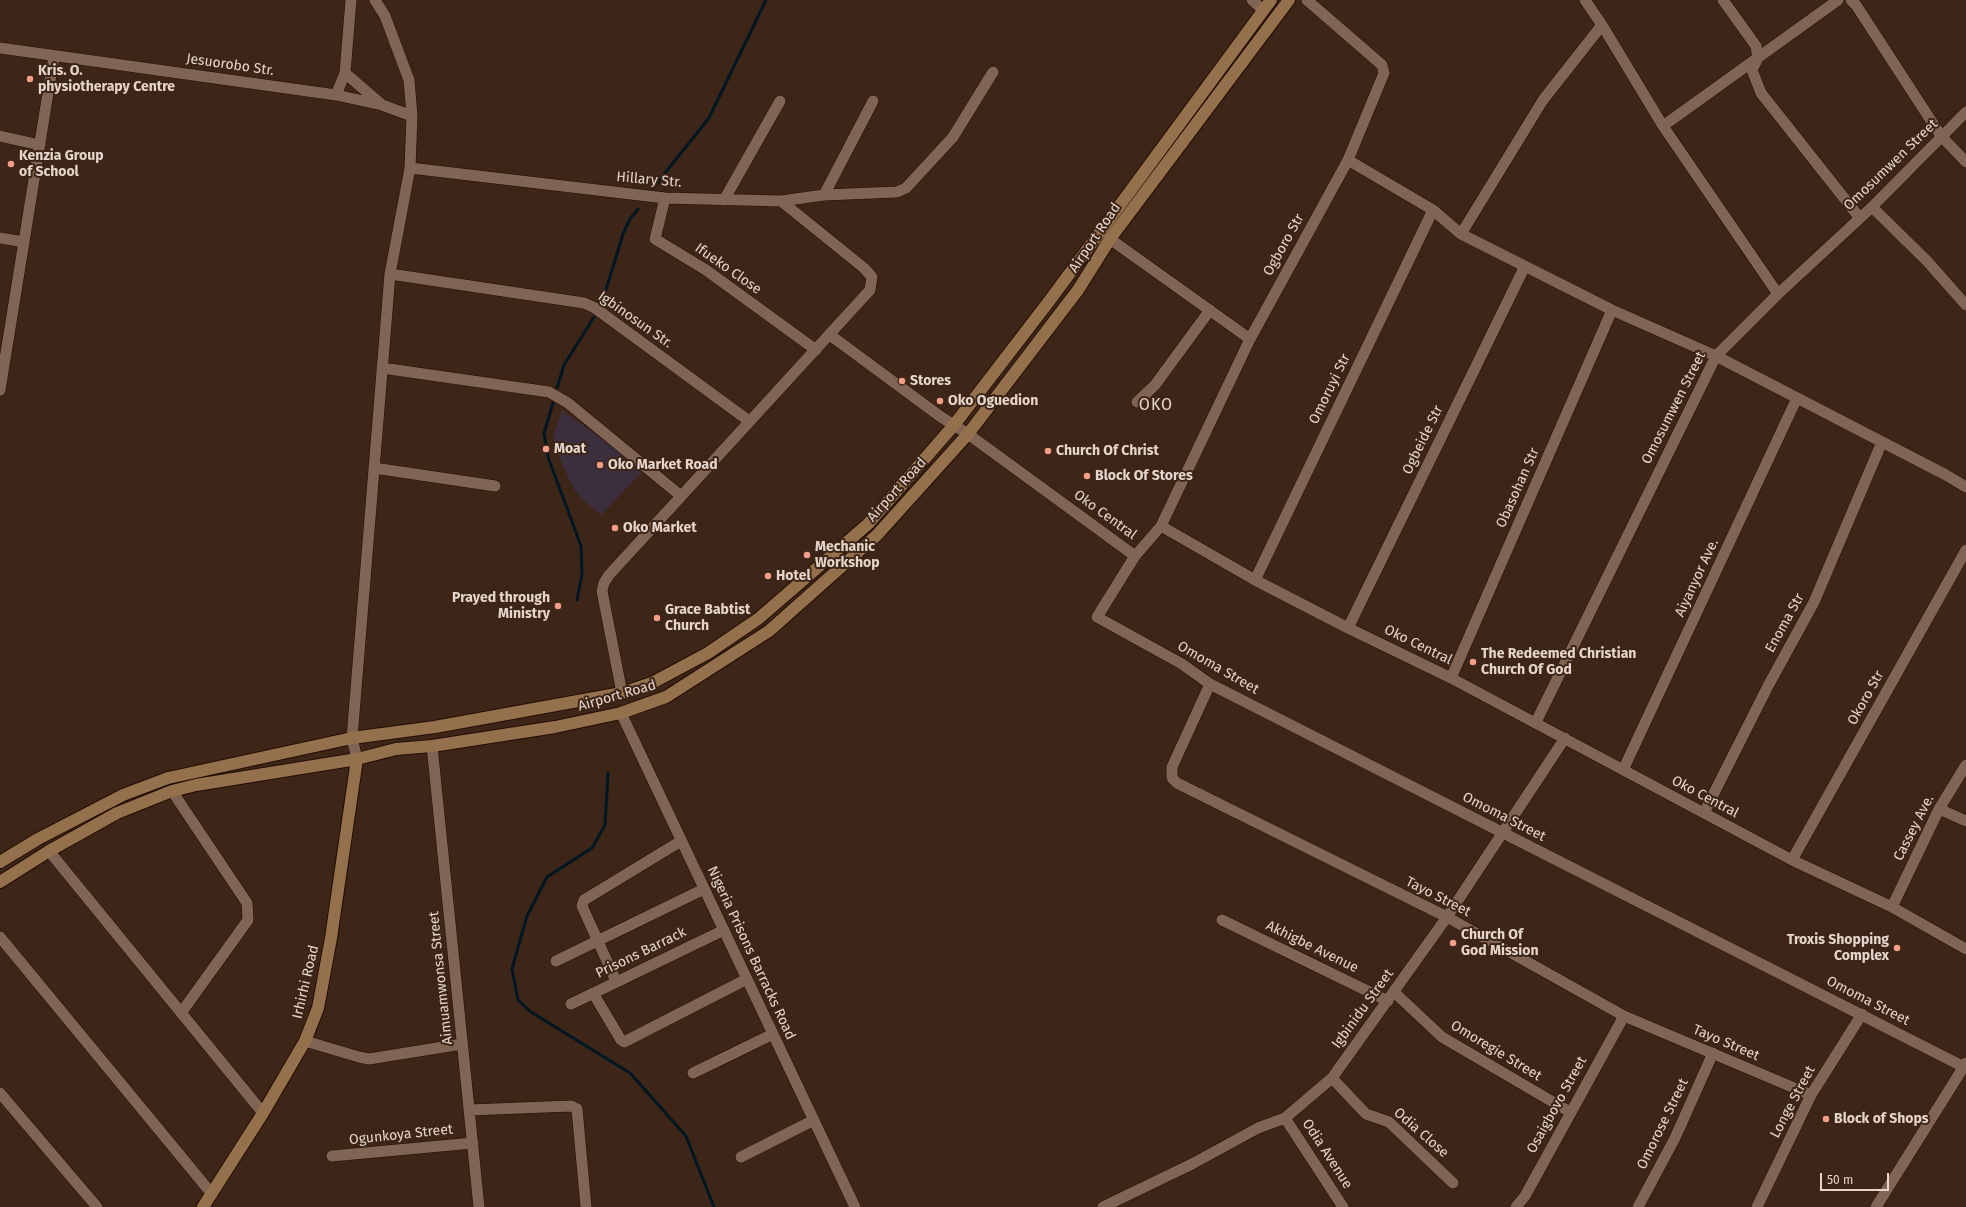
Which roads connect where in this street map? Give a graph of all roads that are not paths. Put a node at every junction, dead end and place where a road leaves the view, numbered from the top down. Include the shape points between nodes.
1 (351, 0) edge
2 (375, 0) edge
3 (1252, 0) edge
4 (1289, 0) edge
5 (1307, 0) edge
6 (1585, 0) edge
7 (1723, 0) edge
8 (1838, 0) edge
9 (1857, 2) edge
10 (1267, 5) edge
11 (1602, 25) junction
12 (0, 48) edge
13 (54, 56) junction
14 (1758, 58) junction
15 (993, 72) dead end
16 (345, 73) junction
17 (336, 95) junction
18 (780, 101) dead end
19 (874, 101) dead end
20 (382, 105) junction
21 (1966, 112) edge
22 (412, 116) junction
23 (1663, 126) junction
24 (0, 136) edge
25 (1941, 136) junction
26 (40, 145) junction
27 (1348, 160) junction
28 (1966, 162) edge
29 (410, 168) junction
30 (824, 195) junction
31 (665, 198) junction
32 (724, 200) junction
33 (781, 202) junction
34 (1872, 207) junction
35 (1432, 210) junction
36 (1859, 217) junction
37 (1461, 234) junction
38 (0, 238) edge
39 (1110, 239) junction
40 (24, 242) junction
41 (1525, 266) junction
42 (390, 274) junction
43 (1778, 294) junction
44 (1966, 305) edge
45 (1210, 310) junction
46 (1612, 310) junction
47 (830, 335) junction
48 (5, 337) edge
49 (1250, 339) junction
50 (816, 350) junction
51 (1716, 356) junction
52 (382, 368) junction
53 (0, 390) edge
54 (1797, 398) junction
55 (1137, 402) dead end
56 (749, 421) junction
57 (954, 425) junction
58 (968, 434) junction
59 (1882, 442) junction
60 (374, 468) junction
61 (495, 486) dead end
62 (1966, 487) edge
63 (681, 496) junction
64 (1160, 526) junction
65 (1966, 550) edge
66 (1134, 556) junction
67 (1255, 580) junction
68 (1348, 628) junction
69 (1451, 678) junction
70 (1210, 684) junction
71 (622, 693) junction
72 (621, 713) junction
73 (1536, 722) junction
74 (352, 738) junction
75 (1565, 738) junction
76 (432, 746) junction
77 (357, 759) junction
78 (1966, 765) edge
79 (1623, 770) junction
80 (172, 791) junction
81 (1939, 809) junction
82 (1704, 813) junction
83 (1966, 821) edge
84 (1502, 832) junction
85 (681, 841) junction
86 (49, 851) junction
87 (1792, 860) junction
88 (0, 862) edge
89 (0, 882) edge
90 (704, 889) junction
91 (1892, 907) junction
92 (1447, 917) junction
93 (1222, 920) dead end
94 (724, 930) junction
95 (0, 937) edge
96 (598, 941) junction
97 (1966, 949) edge
98 (556, 961) dead end
99 (746, 979) junction
100 (616, 981) junction
101 (593, 993) junction
102 (1391, 997) junction
103 (571, 1004) dead end
104 (181, 1013) junction
105 (1862, 1014) junction
106 (1624, 1016) junction
107 (773, 1034) junction
108 (305, 1041) junction
109 (462, 1044) junction
110 (1713, 1053) junction
111 (1965, 1066) edge
112 (693, 1073) dead end
113 (1332, 1078) junction
114 (0, 1093) edge
115 (1811, 1095) junction
116 (469, 1110) junction
117 (1570, 1112) junction
118 (263, 1113) junction
119 (1285, 1118) junction
120 (814, 1120) junction
121 (473, 1143) junction
122 (332, 1156) dead end
123 (741, 1157) dead end
124 (1454, 1182) dead end
125 (212, 1194) junction
126 (1339, 1206) edge
127 (97, 1207) edge
128 (203, 1207) edge
129 (479, 1207) edge
130 (586, 1207) edge
131 (856, 1207) edge
132 (1103, 1207) edge
133 (1516, 1207) edge
134 (1638, 1207) edge
135 (1757, 1207) edge
136 (1876, 1207) edge

1 - 16 street
2 - 22 street via 385,16 409,80
3 - 10 street
4 - 39 main road, Airport Road
5 - 27 street, Ogboro Str via 1382,65 1384,73
6 - 11 street
7 - 14 street via 1756,46
8 - 14 street
9 - 25 street
10 - 57 main road, Airport Road via 1055,294
11 - 23 street
11 - 37 street via 1543,100
12 - 13 street, Jesuorobo Str.
13 - 17 street, Jesuorobo Str.
13 - 26 street
14 - 23 street
14 - 36 street via 1752,70 1761,93
15 - 30 street, Hillary Str. via 953,137 906,188 897,192
16 - 17 street
16 - 20 street
17 - 20 street, Jesuorobo Str.
18 - 32 street
19 - 30 street
20 - 22 street
21 - 25 street, Omosumwen Street
22 - 29 street
23 - 43 street
24 - 26 street
25 - 28 street
25 - 34 street, Omosumwen Street
26 - 40 street
27 - 35 street
27 - 49 street, Ogboro Str
29 - 31 street, Hillary Str.
29 - 42 street
30 - 33 street, Hillary Str.
31 - 32 street, Hillary Str.
31 - 50 street, Ifueko Close via 656,239 706,270
32 - 33 street, Hillary Str.
33 - 47 street via 872,277 870,290
34 - 36 street, Omosumwen Street
34 - 44 street via 1927,261
35 - 37 street
35 - 67 street, Omoruyi Str
36 - 43 street, Omosumwen Street
37 - 41 street
38 - 40 street
39 - 45 street
39 - 58 main road, Airport Road via 1078,290
40 - 48 street
41 - 46 street
41 - 68 street, Ogbeide Str
42 - 52 street
42 - 56 street, Igbinosun Str. via 584,303 595,308
43 - 51 street, Omosumwen Street
45 - 49 street
45 - 55 street via 1155,385
46 - 51 street
46 - 69 street, Obasohan Str
47 - 50 street
47 - 57 street, Oko Central
48 - 53 street
49 - 64 street, Ogboro Str
50 - 56 street
51 - 54 street
51 - 73 street, Omosumwen Street
52 - 60 street
52 - 63 street via 549,392 568,404
54 - 59 street
54 - 79 street, Aiyanyor Ave.
56 - 63 street
57 - 58 street, Oko Central
57 - 71 main road, Airport Road via 868,524 758,619 708,653 652,683
58 - 66 street, Oko Central
58 - 72 main road, Airport Road via 877,535 769,631 666,698
59 - 62 street
59 - 82 street, Enoma Str via 1814,602
60 - 61 street
60 - 74 street
63 - 71 street via 604,583 602,591
64 - 66 street, Oko Central
64 - 67 street, Oko Central
65 - 87 street, Okoro Str
66 - 70 street, Omoma Street via 1097,617 1182,664
67 - 68 street, Oko Central
68 - 69 street, Oko Central
69 - 73 street, Oko Central
70 - 84 street, Omoma Street
70 - 92 street, Tayo Street via 1172,767 1172,778 1177,783
71 - 74 main road, Airport Road via 434,727
72 - 76 main road, Airport Road via 555,727
72 - 85 street, Nigeria Prisons Barracks Road
73 - 75 street, Oko Central
74 - 77 street
74 - 88 main road, Airport Road via 168,778 123,795 38,839
75 - 79 street, Oko Central
75 - 84 street, Igbinidu Street
76 - 77 main road, Airport Road via 396,749
76 - 109 street, Aimuamwonsa Street
77 - 80 main road, Airport Road
77 - 108 main road, Irhirhi Road via 324,979 318,1008
78 - 81 street, Cassey Ave.
79 - 82 street, Oko Central
80 - 86 main road, Airport Road via 117,813
80 - 104 street via 247,903 248,909 248,920
81 - 83 street
81 - 91 street, Cassey Ave.
82 - 87 street, Oko Central
84 - 92 street, Igbinidu Street
84 - 105 street, Omoma Street
85 - 90 street, Nigeria Prisons Barracks Road
85 - 96 street via 584,900 582,906
86 - 89 main road, Airport Road
86 - 104 street
87 - 91 street, Oko Central
90 - 94 street, Nigeria Prisons Barracks Road
90 - 96 street
91 - 97 street, Oko Central
92 - 102 street, Igbinidu Street
92 - 106 street, Tayo Street
93 - 102 street, Akhigbe Avenue
94 - 99 street, Nigeria Prisons Barracks Road
94 - 100 street, Prisons Barrack
95 - 125 street
96 - 98 street
96 - 100 street
99 - 101 street via 624,1042
99 - 107 street, Nigeria Prisons Barracks Road
100 - 101 street, Prisons Barrack
101 - 103 street, Prisons Barrack
102 - 113 street, Igbinidu Street
102 - 117 street, Omoregie Street via 1442,1037
104 - 118 street
105 - 111 street, Omoma Street
105 - 115 street, Longe Street
106 - 110 street, Tayo Street
106 - 117 street, Osaigbovo Street
107 - 112 street
107 - 120 street, Nigeria Prisons Barracks Road
108 - 109 street via 369,1059
108 - 118 main road, Irhirhi Road
109 - 116 street, Aimuamwonsa Street
110 - 115 street, Tayo Street
110 - 134 street, Omorose Street via 1676,1138
111 - 136 street
113 - 119 street, Igbinidu Street
113 - 124 street, Odia Close via 1366,1114 1389,1122
114 - 127 street
115 - 135 street, Longe Street
116 - 121 street, Aimuamwonsa Street
116 - 130 street via 571,1106 577,1109
117 - 133 street, Osaigbovo Street via 1525,1196
118 - 125 main road, Irhirhi Road
119 - 126 street, Odia Avenue
119 - 132 street, Igbinidu Street via 1258,1128 1192,1164
120 - 123 street
120 - 131 street, Nigeria Prisons Barracks Road
121 - 122 street, Ogunkoya Street
121 - 129 street, Aimuamwonsa Street
125 - 128 main road, Irhirhi Road

